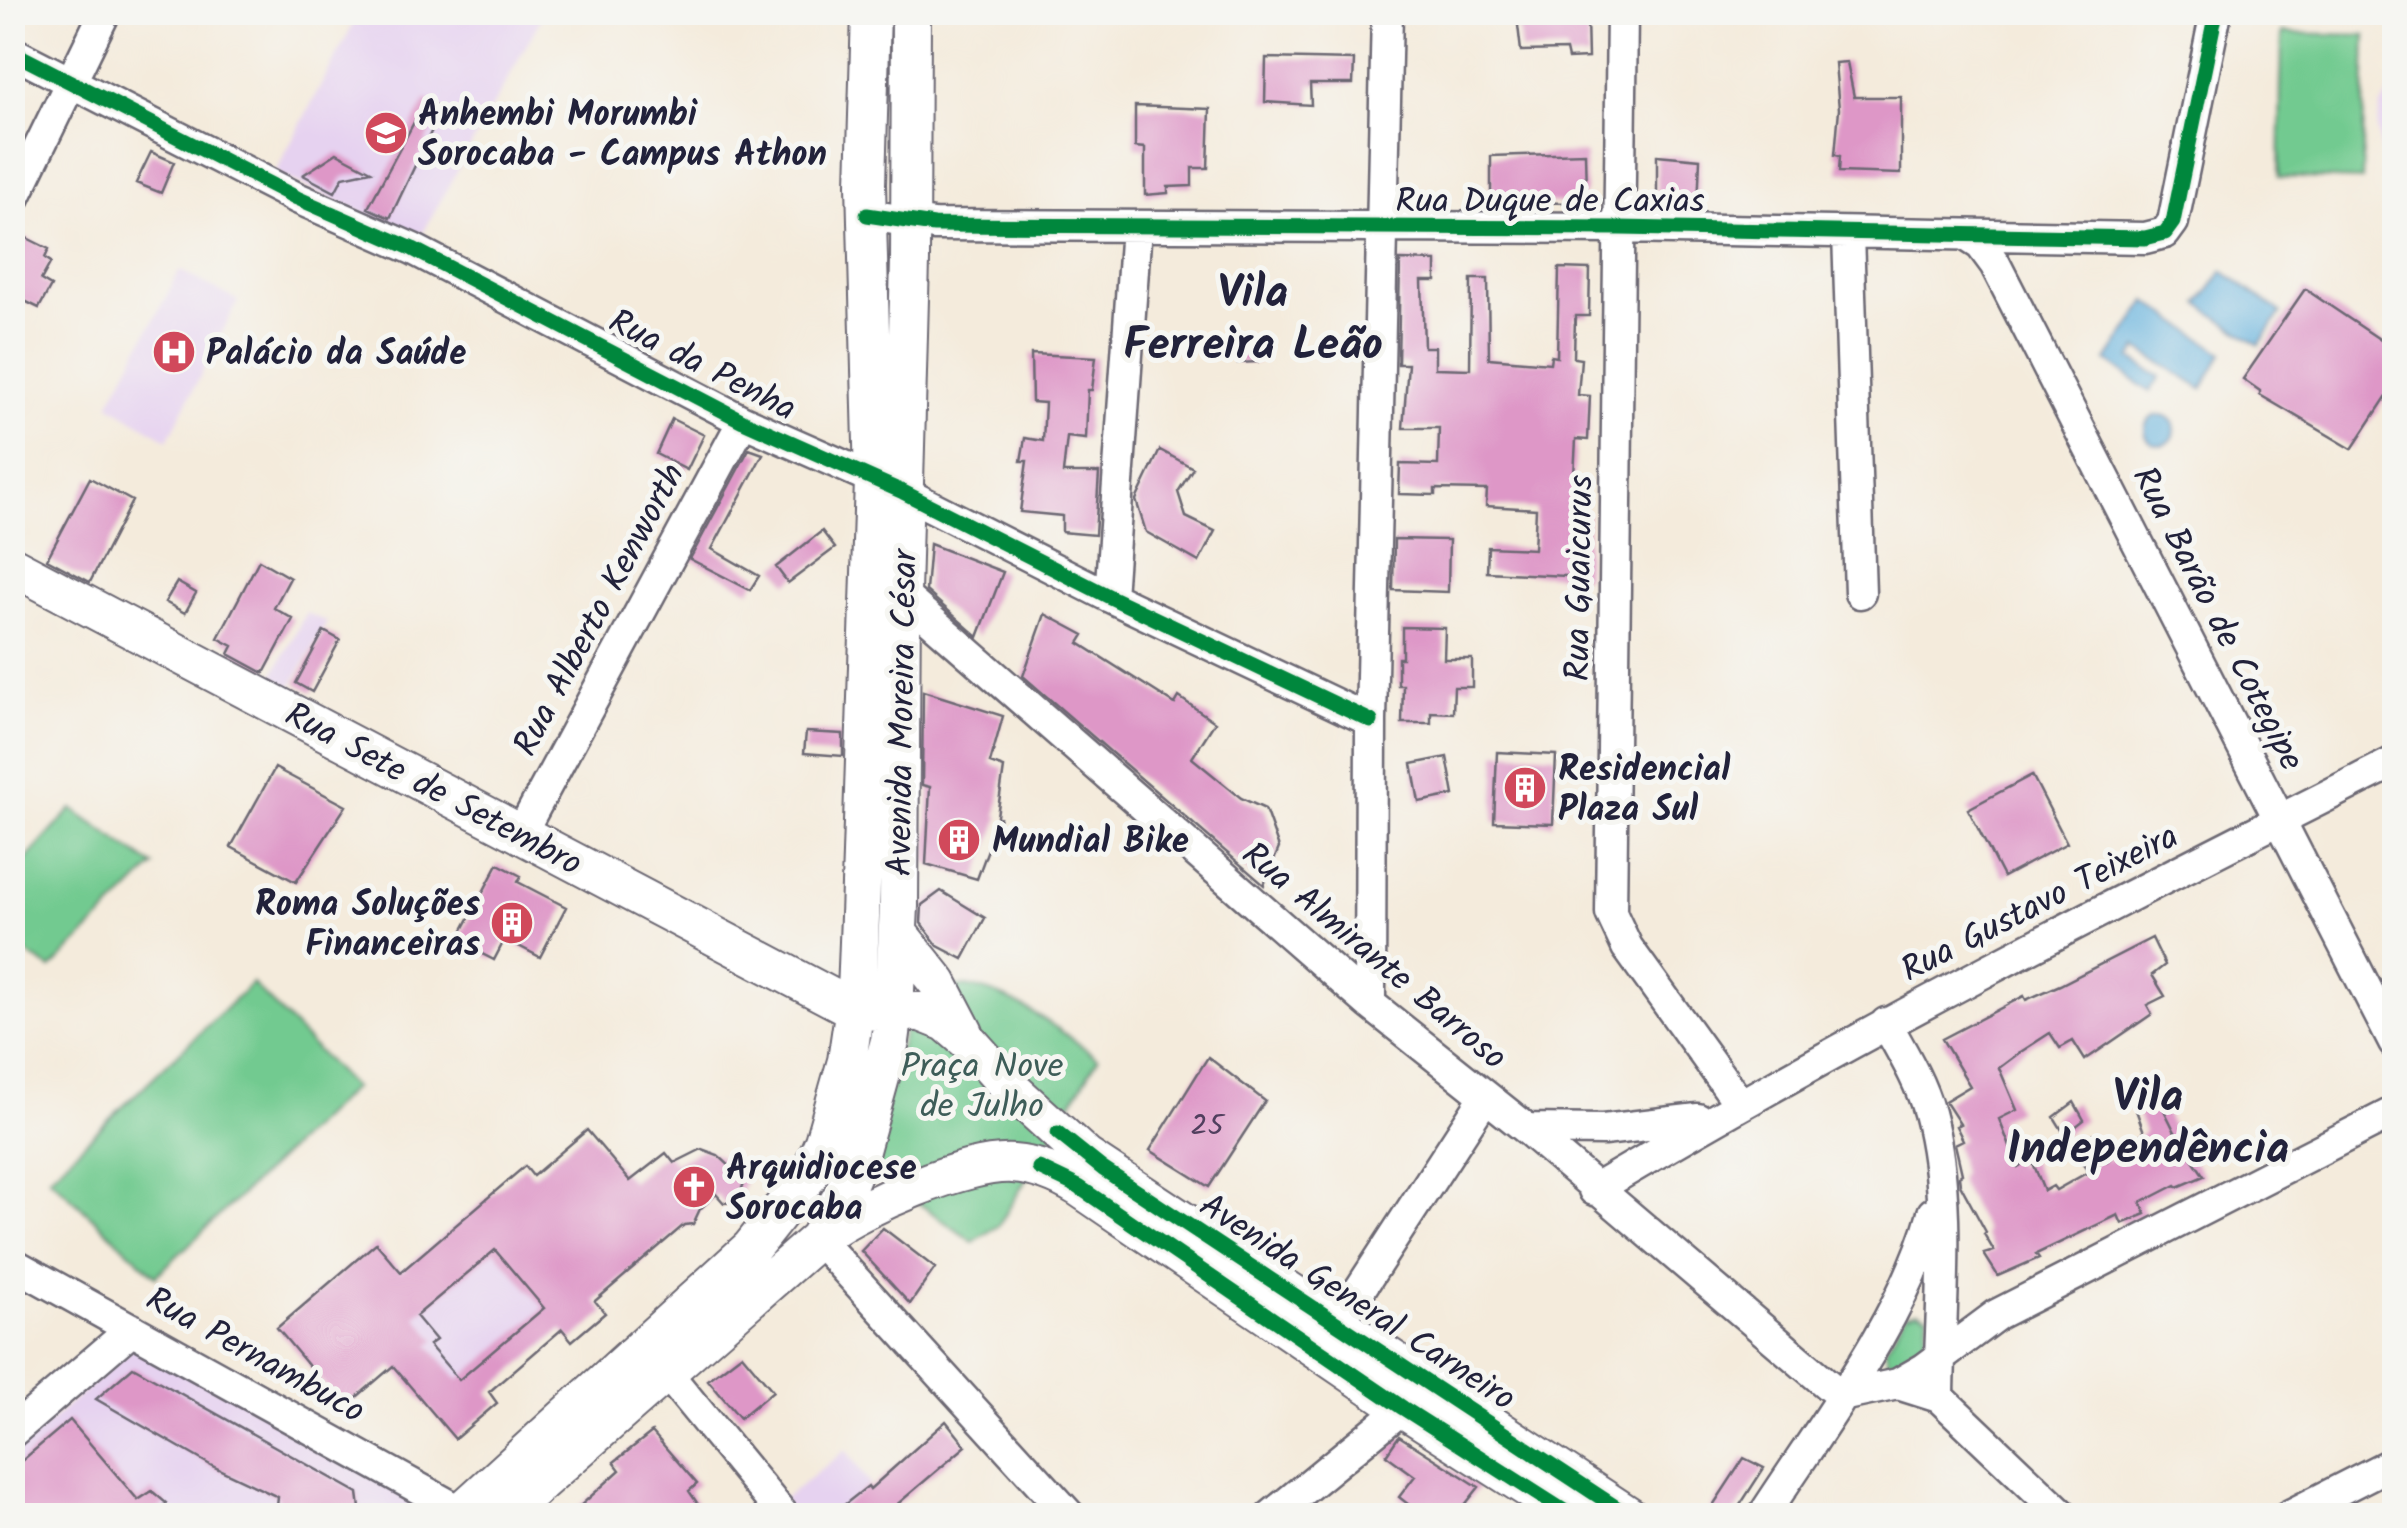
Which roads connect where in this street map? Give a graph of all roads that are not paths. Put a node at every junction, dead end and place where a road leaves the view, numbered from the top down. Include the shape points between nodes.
1 (105, 12) edge
2 (870, 12) edge
3 (1387, 12) edge
4 (1622, 12) edge
5 (2216, 12) edge
6 (911, 13) edge
7 (12, 52) edge
8 (71, 80) junction
9 (12, 202) edge
10 (867, 215) junction
11 (918, 226) junction
12 (1133, 227) junction
13 (1381, 228) junction
14 (1620, 228) junction
15 (1848, 234) junction
16 (1967, 236) junction
17 (869, 276) junction
18 (743, 421) junction
19 (889, 486) junction
20 (12, 566) edge
21 (1860, 593) dead end
22 (900, 594) junction
23 (1110, 597) junction
24 (1371, 721) junction
25 (2394, 762) edge
26 (2281, 819) junction
27 (520, 833) junction
28 (898, 934) junction
29 (1370, 1004) junction
30 (855, 1010) junction
31 (894, 1011) junction
32 (1886, 1023) junction
33 (967, 1040) junction
34 (2394, 1043) edge
35 (847, 1060) junction
36 (1010, 1088) junction
37 (1485, 1097) junction
38 (1730, 1109) junction
39 (2394, 1112) edge
40 (1527, 1129) junction
41 (1614, 1129) junction
42 (857, 1161) junction
43 (978, 1166) junction
44 (1571, 1169) junction
45 (1940, 1186) junction
46 (1594, 1190) junction
47 (908, 1192) junction
48 (818, 1239) junction
49 (12, 1263) edge
50 (1896, 1306) junction
51 (1998, 1314) junction
52 (1944, 1316) junction
53 (1338, 1324) junction
54 (132, 1329) junction
55 (1877, 1335) junction
56 (1941, 1357) junction
57 (1396, 1362) junction
58 (665, 1371) junction
59 (1849, 1383) junction
60 (1898, 1384) junction
61 (1940, 1397) junction
62 (1403, 1408) junction
63 (12, 1432) edge
64 (2394, 1462) edge
65 (2303, 1512) edge
66 (463, 1514) edge
67 (502, 1516) edge
68 (784, 1516) edge
69 (1070, 1516) edge
70 (1270, 1516) edge
71 (1572, 1516) edge
72 (1629, 1516) edge
73 (1763, 1516) edge
74 (2064, 1516) edge

1 - 8 street
2 - 10 main road, Avenida Moreira César
3 - 13 street
4 - 14 street, Rua Guaicurus
5 - 16 street, Rua Duque de Caxias via 2174,222 2165,233
6 - 11 main road, Avenida Moreira César
7 - 8 street, Rua da Penha
8 - 9 street
8 - 18 street, Rua da Penha
10 - 11 street, Rua Duque de Caxias
10 - 17 main road, Avenida Moreira César
11 - 12 street, Rua Duque de Caxias
11 - 17 street via 885,244
11 - 19 main road, Avenida Moreira César
12 - 13 street, Rua Duque de Caxias
12 - 23 street
13 - 14 street, Rua Duque de Caxias
13 - 24 street
14 - 15 street, Rua Duque de Caxias
14 - 38 street, Rua Guaicurus via 1611,912
15 - 16 street, Rua Duque de Caxias
15 - 21 street
16 - 26 street, Rua Barão de Cotegipe via 1994,264
17 - 19 main road, Avenida Moreira César
18 - 19 street, Rua da Penha
18 - 27 street, Rua Alberto Kenworth
19 - 22 main road, Avenida Moreira César
19 - 23 street, Rua da Penha
19 - 30 main road, Avenida Moreira César
20 - 27 main road, Rua Sete de Setembro
22 - 28 main road, Avenida Moreira César
22 - 29 street, Rua Almirante Barroso
23 - 24 street, Rua da Penha
24 - 29 street
25 - 26 street, Rua Gustavo Teixeira
26 - 32 street, Rua Gustavo Teixeira
26 - 34 street, Rua Barão de Cotegipe
27 - 30 main road, Rua Sete de Setembro
28 - 31 main road
28 - 33 main road via 938,984
29 - 37 street, Rua Almirante Barroso
30 - 31 main road
30 - 35 main road
31 - 33 main road via 930,1013
31 - 42 main road
32 - 38 street, Rua Gustavo Teixeira
32 - 45 street via 1929,1114
33 - 36 main road
35 - 42 main road via 843,1137
35 - 66 main road via 809,1175 750,1248
36 - 43 main road via 1025,1120 1023,1140
36 - 53 main road, Avenida General Carneiro via 1103,1169
37 - 40 street, Rua Almirante Barroso
37 - 53 street
38 - 41 street, Rua Gustavo Teixeira via 1669,1125
38 - 46 street, Rua Gustavo Teixeira
39 - 51 street
40 - 41 street, Rua Gustavo Teixeira
40 - 44 street, Rua Almirante Barroso
41 - 44 street via 1581,1152
42 - 47 main road via 880,1182
42 - 48 main road
43 - 47 main road
43 - 62 main road, Avenida General Carneiro via 1039,1168 1080,1186
44 - 46 street, Rua Almirante Barroso
45 - 50 street
45 - 52 street
46 - 59 street, Rua Almirante Barroso via 1806,1367
47 - 48 main road
48 - 58 main road
48 - 69 street
49 - 54 street, Rua Pernambuco
50 - 52 street via 1924,1299
50 - 55 street
51 - 52 street via 1970,1321
51 - 56 street
52 - 56 street
53 - 57 main road, Avenida General Carneiro
54 - 63 street
54 - 66 street, Rua Pernambuco
55 - 59 street
55 - 60 street via 1879,1365
56 - 60 street
56 - 61 street
57 - 62 street via 1406,1389
57 - 72 main road, Avenida General Carneiro
58 - 67 main road
58 - 68 street
59 - 60 street
59 - 73 street
60 - 61 street
61 - 74 street
62 - 70 street
62 - 71 main road, Avenida General Carneiro
64 - 65 street

